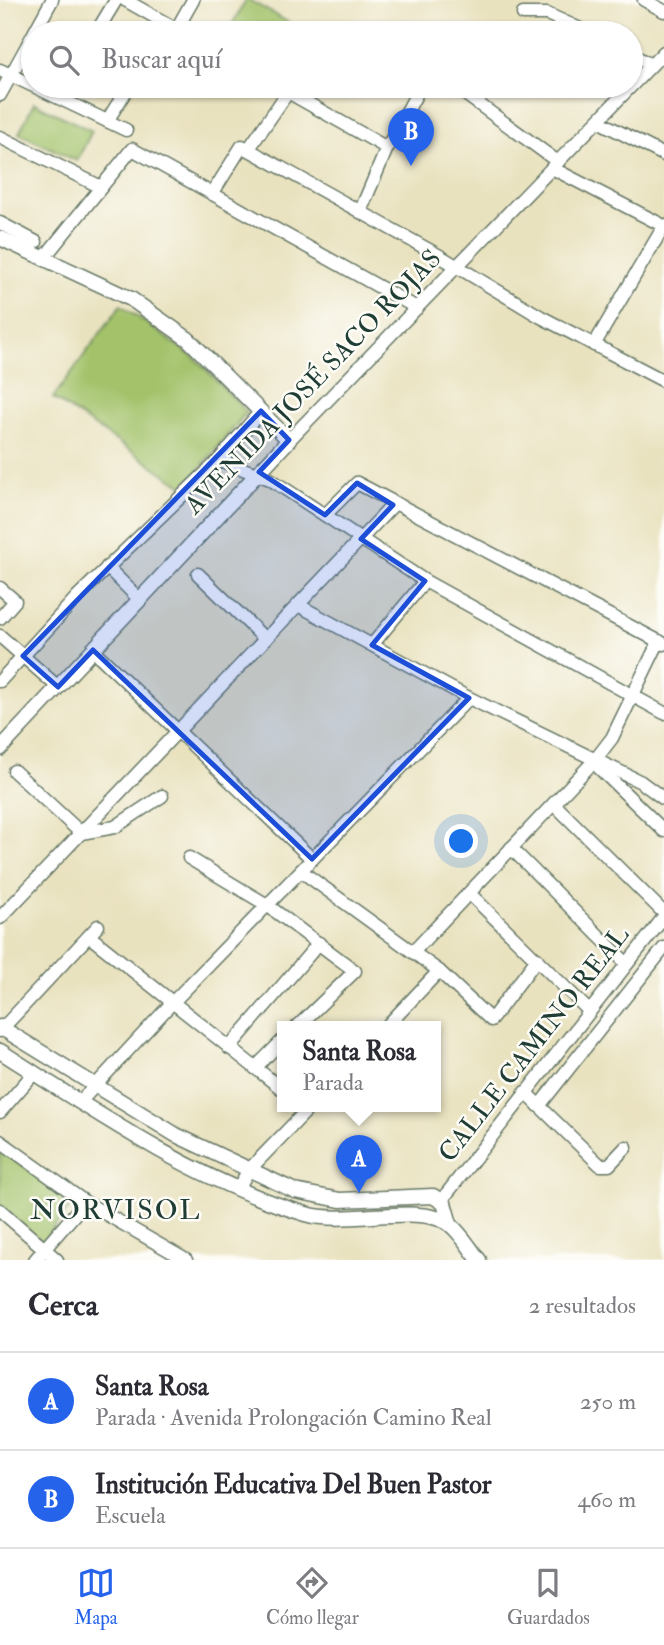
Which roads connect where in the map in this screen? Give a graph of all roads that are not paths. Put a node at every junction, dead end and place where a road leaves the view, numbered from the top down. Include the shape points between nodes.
1 (52, 0) edge
2 (116, 0) edge
3 (125, 0) edge
4 (192, 0) edge
5 (644, 0) edge
6 (664, 11) edge
7 (523, 14) dead end
8 (41, 21) edge
9 (103, 21) edge
10 (158, 21) edge
11 (178, 21) edge
12 (561, 21) edge
13 (21, 51) edge
14 (660, 59) edge
15 (5, 72) edge
16 (643, 76) edge
17 (21, 80) edge
18 (0, 94) edge
19 (59, 98) edge
20 (121, 98) edge
21 (284, 98) edge
22 (299, 98) edge
23 (414, 98) edge
24 (469, 98) edge
25 (621, 98) edge
26 (107, 121) junction
27 (598, 121) junction
28 (126, 130) dead end
29 (0, 136) edge
30 (387, 148) junction
31 (248, 149) junction
32 (664, 155) edge
33 (555, 165) junction
34 (101, 187) junction
35 (212, 194) junction
36 (360, 212) junction
37 (0, 223) edge
38 (664, 226) edge
39 (0, 238) edge
40 (36, 242) dead end
41 (44, 258) junction
42 (457, 267) junction
43 (417, 308) junction
44 (594, 345) junction
45 (664, 381) edge
46 (261, 411) junction
47 (289, 440) junction
48 (219, 460) junction
49 (256, 474) junction
50 (393, 505) junction
51 (325, 515) junction
52 (361, 539) junction
53 (107, 567) junction
54 (198, 574) dead end
55 (425, 580) junction
56 (0, 588) edge
57 (140, 600) junction
58 (298, 605) junction
59 (0, 618) edge
60 (0, 635) edge
61 (265, 639) junction
62 (662, 643) edge
63 (372, 645) junction
64 (93, 650) junction
65 (23, 656) junction
66 (0, 681) edge
67 (58, 687) junction
68 (635, 697) junction
69 (469, 698) junction
70 (664, 713) edge
71 (179, 731) junction
72 (0, 749) edge
73 (594, 761) junction
74 (14, 771) dead end
75 (162, 796) dead end
76 (664, 799) edge
77 (554, 804) junction
78 (664, 831) edge
79 (81, 833) junction
80 (511, 848) junction
81 (189, 858) dead end
82 (312, 859) junction
83 (301, 870) junction
84 (469, 893) junction
85 (267, 905) junction
86 (664, 915) edge
87 (0, 918) edge
88 (98, 926) dead end
89 (659, 933) edge
90 (89, 936) junction
91 (319, 943) junction
92 (664, 948) edge
93 (413, 952) junction
94 (537, 959) junction
95 (626, 963) junction
96 (439, 971) junction
97 (172, 1004) junction
98 (588, 1010) junction
99 (303, 1021) edge
100 (392, 1021) edge
101 (578, 1023) junction
102 (1, 1029) edge
103 (595, 1034) junction
104 (277, 1046) edge
105 (229, 1048) junction
106 (0, 1051) edge
107 (254, 1068) junction
108 (34, 1073) junction
109 (277, 1085) edge
110 (94, 1087) junction
111 (525, 1092) junction
112 (80, 1102) junction
113 (539, 1106) junction
114 (0, 1112) edge
115 (304, 1112) edge
116 (0, 1141) edge
117 (626, 1147) dead end
118 (248, 1171) junction
119 (239, 1187) junction
120 (441, 1201) junction
121 (85, 1202) junction
122 (0, 1210) edge
123 (450, 1224) junction
124 (45, 1248) junction
125 (35, 1260) edge
126 (57, 1260) edge
127 (186, 1260) edge
128 (479, 1260) edge

1 - 8 street
2 - 9 street
3 - 10 street
4 - 11 street
5 - 6 street
7 - 12 street
13 - 15 street
14 - 16 street, AVENIDA JOSÉ SACO ROJAS
15 - 17 street
15 - 18 street
19 - 26 street
20 - 26 street
21 - 31 street
22 - 30 street
23 - 30 street
24 - 33 street
25 - 27 street, AVENIDA JOSÉ SACO ROJAS
26 - 28 street
27 - 32 street
27 - 33 street, AVENIDA JOSÉ SACO ROJAS
29 - 34 street
30 - 36 street
31 - 35 street via 242,146
31 - 36 street
33 - 38 street
33 - 42 street, AVENIDA JOSÉ SACO ROJAS
34 - 35 street via 132,149
34 - 41 street
35 - 43 street
36 - 42 street
37 - 40 street
38 - 44 street
39 - 41 main road
41 - 46 main road via 131,299 188,339
42 - 43 street, AVENIDA JOSÉ SACO ROJAS
42 - 44 street
43 - 47 street, AVENIDA JOSÉ SACO ROJAS
44 - 45 street
46 - 47 main road
46 - 48 street
47 - 49 main road, AVENIDA JOSÉ SACO ROJAS
48 - 49 street
48 - 53 street
49 - 51 street
49 - 57 main road, AVENIDA JOSÉ SACO ROJAS
50 - 51 street via 357,484
50 - 52 street
50 - 62 street
51 - 52 street
52 - 55 street
52 - 58 street
53 - 57 street
53 - 65 street
54 - 61 street
55 - 63 street
55 - 68 street
56 - 59 street via 15,601
57 - 64 main road, AVENIDA JOSÉ SACO ROJAS
58 - 61 street
58 - 63 street
60 - 65 street
61 - 71 street
62 - 68 street
63 - 69 street
64 - 67 main road, AVENIDA JOSÉ SACO ROJAS
64 - 71 street
65 - 66 street
65 - 67 street
67 - 72 main road, AVENIDA JOSÉ SACO ROJAS
68 - 70 street
68 - 73 street
69 - 73 street
69 - 82 street
71 - 79 street
71 - 82 street
73 - 76 street via 641,782
73 - 77 street
73 - 78 street
74 - 79 street
75 - 79 street via 115,827
77 - 80 street
77 - 86 street
79 - 87 street
80 - 84 street
80 - 95 street
81 - 85 street
82 - 83 street
83 - 85 street
83 - 93 street
84 - 93 street
84 - 94 street
85 - 91 street
85 - 97 street
86 - 89 street, CALLE CAMINO REAL
88 - 90 street
89 - 95 street, CALLE CAMINO REAL
90 - 97 street
90 - 102 street
91 - 99 street via 355,971
91 - 105 street
92 - 103 street
93 - 96 street
94 - 96 street via 491,1020
94 - 98 street
95 - 98 street, CALLE CAMINO REAL
96 - 100 street
97 - 105 street
97 - 110 street
98 - 101 street, CALLE CAMINO REAL
101 - 103 street
101 - 111 street, CALLE CAMINO REAL
102 - 110 main road
103 - 113 street
104 - 107 street
105 - 107 street
106 - 108 main road
107 - 109 street
108 - 112 main road
108 - 114 street
110 - 112 street
110 - 118 main road
111 - 113 street
111 - 120 street, CALLE CAMINO REAL
112 - 119 main road
113 - 117 street via 600,1165 609,1165
115 - 118 street
116 - 121 street
118 - 119 street
118 - 120 main road via 295,1191 329,1199 424,1195
119 - 123 main road via 318,1217 419,1215
120 - 123 main road
121 - 124 street
121 - 127 street
122 - 124 street
123 - 128 main road
124 - 125 street
124 - 126 street

